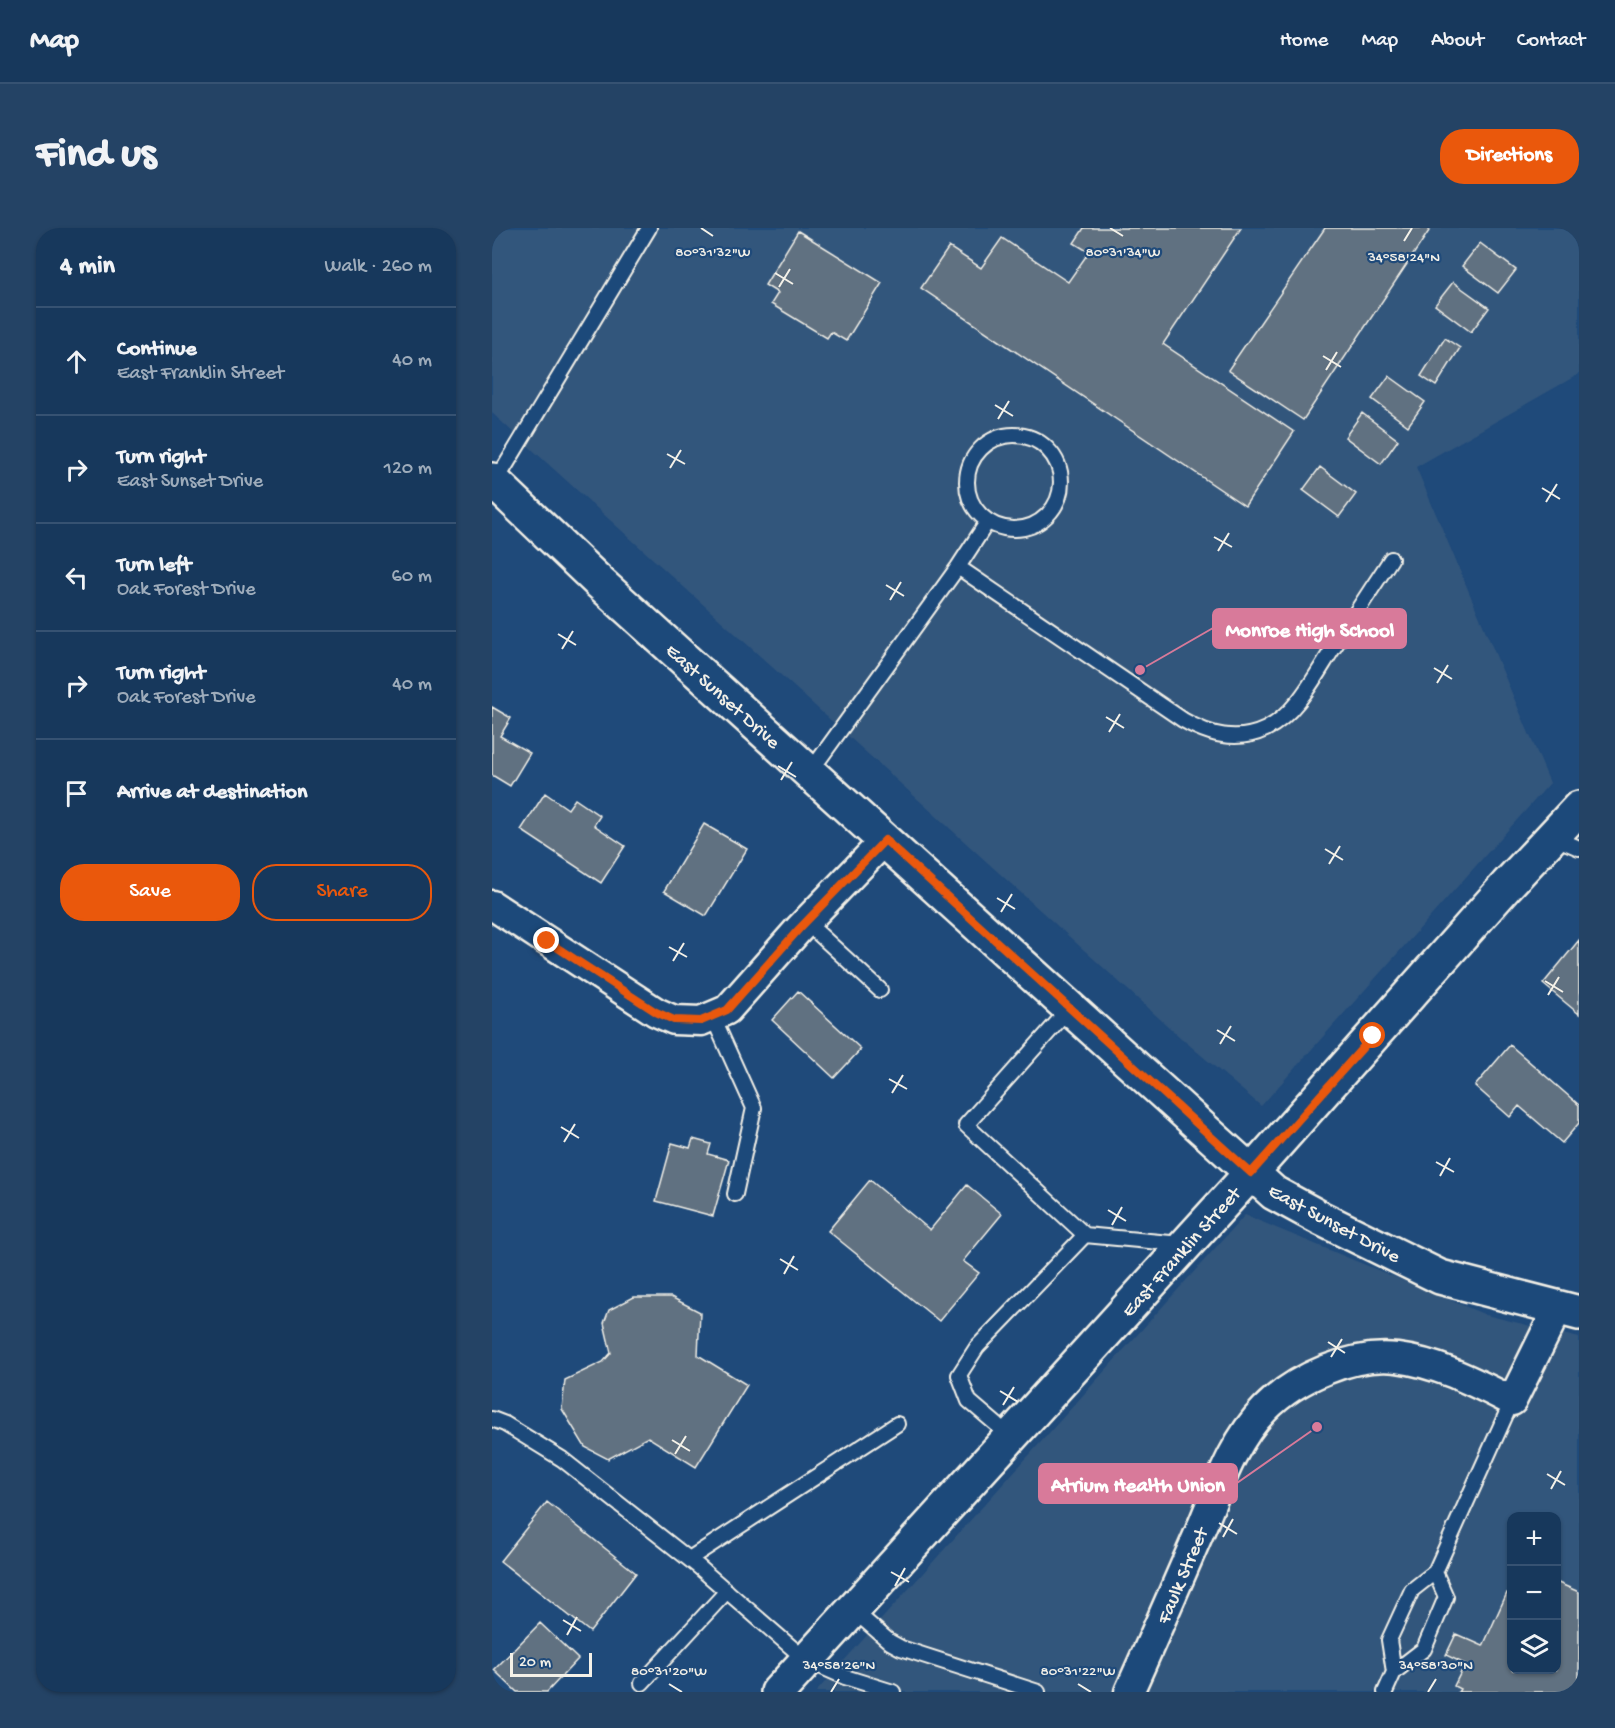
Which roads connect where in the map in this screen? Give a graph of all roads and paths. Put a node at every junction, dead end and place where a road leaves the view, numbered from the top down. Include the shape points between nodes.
1 (649, 228) edge
2 (494, 482) edge
3 (988, 521) junction
4 (1391, 559) dead end
5 (958, 567) junction
6 (810, 772) junction
7 (1579, 808) edge
8 (885, 840) junction
9 (1566, 842) edge
10 (492, 905) edge
11 (806, 922) junction
12 (880, 990) dead end
13 (1070, 1008) junction
14 (713, 1017) junction
15 (1251, 1173) junction
16 (735, 1194) dead end
17 (1085, 1235) junction
18 (1187, 1244) junction
19 (1569, 1311) edge
20 (1512, 1401) junction
21 (492, 1419) edge
22 (897, 1424) dead end
23 (1010, 1436) junction
24 (689, 1559) junction
25 (1435, 1572) junction
26 (727, 1591) junction
27 (853, 1610) junction
28 (806, 1660) junction
29 (1394, 1672) junction
30 (642, 1683) dead end
31 (778, 1692) edge
32 (893, 1692) edge
33 (1038, 1692) edge
34 (1129, 1692) edge
35 (1385, 1692) edge

1 - 2 lane
2 - 6 street, East Sunset Drive
3 - 3 lane via 1009,528 1031,526 1053,507 1061,479 1058,465 1040,442 1011,435 984,445 974,456 968,470 970,499
3 - 5 lane
4 - 5 lane via 1288,712 1267,729 1244,736 1202,731 1183,720
5 - 6 lane
6 - 8 street, East Sunset Drive
7 - 9 street, East Franklin Street
8 - 11 street
8 - 13 street, East Sunset Drive
9 - 15 street, East Franklin Street
10 - 14 street via 656,1012 674,1020 701,1021
11 - 12 lane
11 - 14 street via 727,1010
13 - 15 street, East Sunset Drive
13 - 17 lane via 966,1125
14 - 16 lane via 754,1108
15 - 18 street, East Franklin Street
15 - 19 street, East Sunset Drive via 1274,1193 1440,1277
17 - 18 lane
17 - 23 lane via 977,1347 958,1375 969,1401
18 - 23 street, East Franklin Street
19 - 20 street
20 - 25 lane
20 - 34 street, Faulk Street via 1445,1370 1396,1358 1356,1360 1331,1367 1279,1397 1258,1417 1238,1446
21 - 24 lane via 562,1459
22 - 24 lane
23 - 27 street, East Franklin Street
24 - 26 lane
25 - 29 lane via 1412,1590 1389,1640
25 - 29 lane via 1446,1596 1424,1649
26 - 28 lane
26 - 30 lane
27 - 28 street, East Franklin Street
27 - 33 lane via 901,1648
28 - 31 street, East Franklin Street
28 - 32 lane
29 - 35 lane

